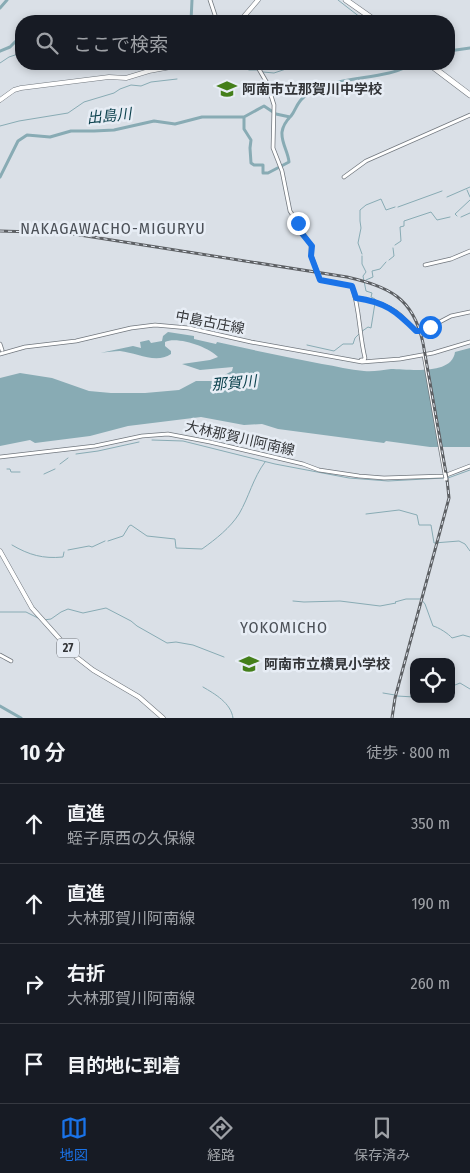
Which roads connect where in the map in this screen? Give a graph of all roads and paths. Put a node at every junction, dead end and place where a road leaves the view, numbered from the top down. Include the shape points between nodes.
1 (210, 0) edge
2 (258, 0) edge
3 (344, 0) edge
4 (215, 15) edge
5 (245, 15) edge
6 (363, 15) edge
7 (367, 15) edge
8 (154, 70) edge
9 (259, 70) edge
10 (438, 70) edge
11 (470, 93) edge
12 (0, 100) edge
13 (470, 115) edge
14 (344, 177) dead end
15 (470, 252) edge
16 (425, 265) dead end
17 (356, 298) junction
18 (470, 312) edge
19 (470, 342) edge
20 (0, 344) edge
21 (1, 352) edge
22 (425, 355) junction
23 (356, 362) junction
24 (0, 456) edge
25 (470, 466) edge
26 (446, 475) junction
27 (0, 551) edge
28 (0, 655) edge
29 (11, 661) dead end
30 (163, 718) edge

1 - 4 main road
2 - 5 main road
3 - 6 highway
3 - 7 highway
8 - 12 main road via 126,78 108,77 22,88
9 - 17 main road via 274,105 273,148 291,213 311,245 311,256 320,280 352,286
10 - 11 highway
13 - 14 main road via 366,161
15 - 16 main road
17 - 18 main road via 387,307 417,331 451,316
17 - 23 main road via 365,359
19 - 22 main road
20 - 21 main road
21 - 23 main road, 中島古庄線 via 163,325
22 - 23 main road
22 - 26 main road
24 - 26 main road, 大林那賀川阿南線 via 168,434 344,474 384,478
25 - 26 main road, 大林那賀川阿南線
27 - 30 main road, 27 via 32,608 75,656 139,697
28 - 29 main road

